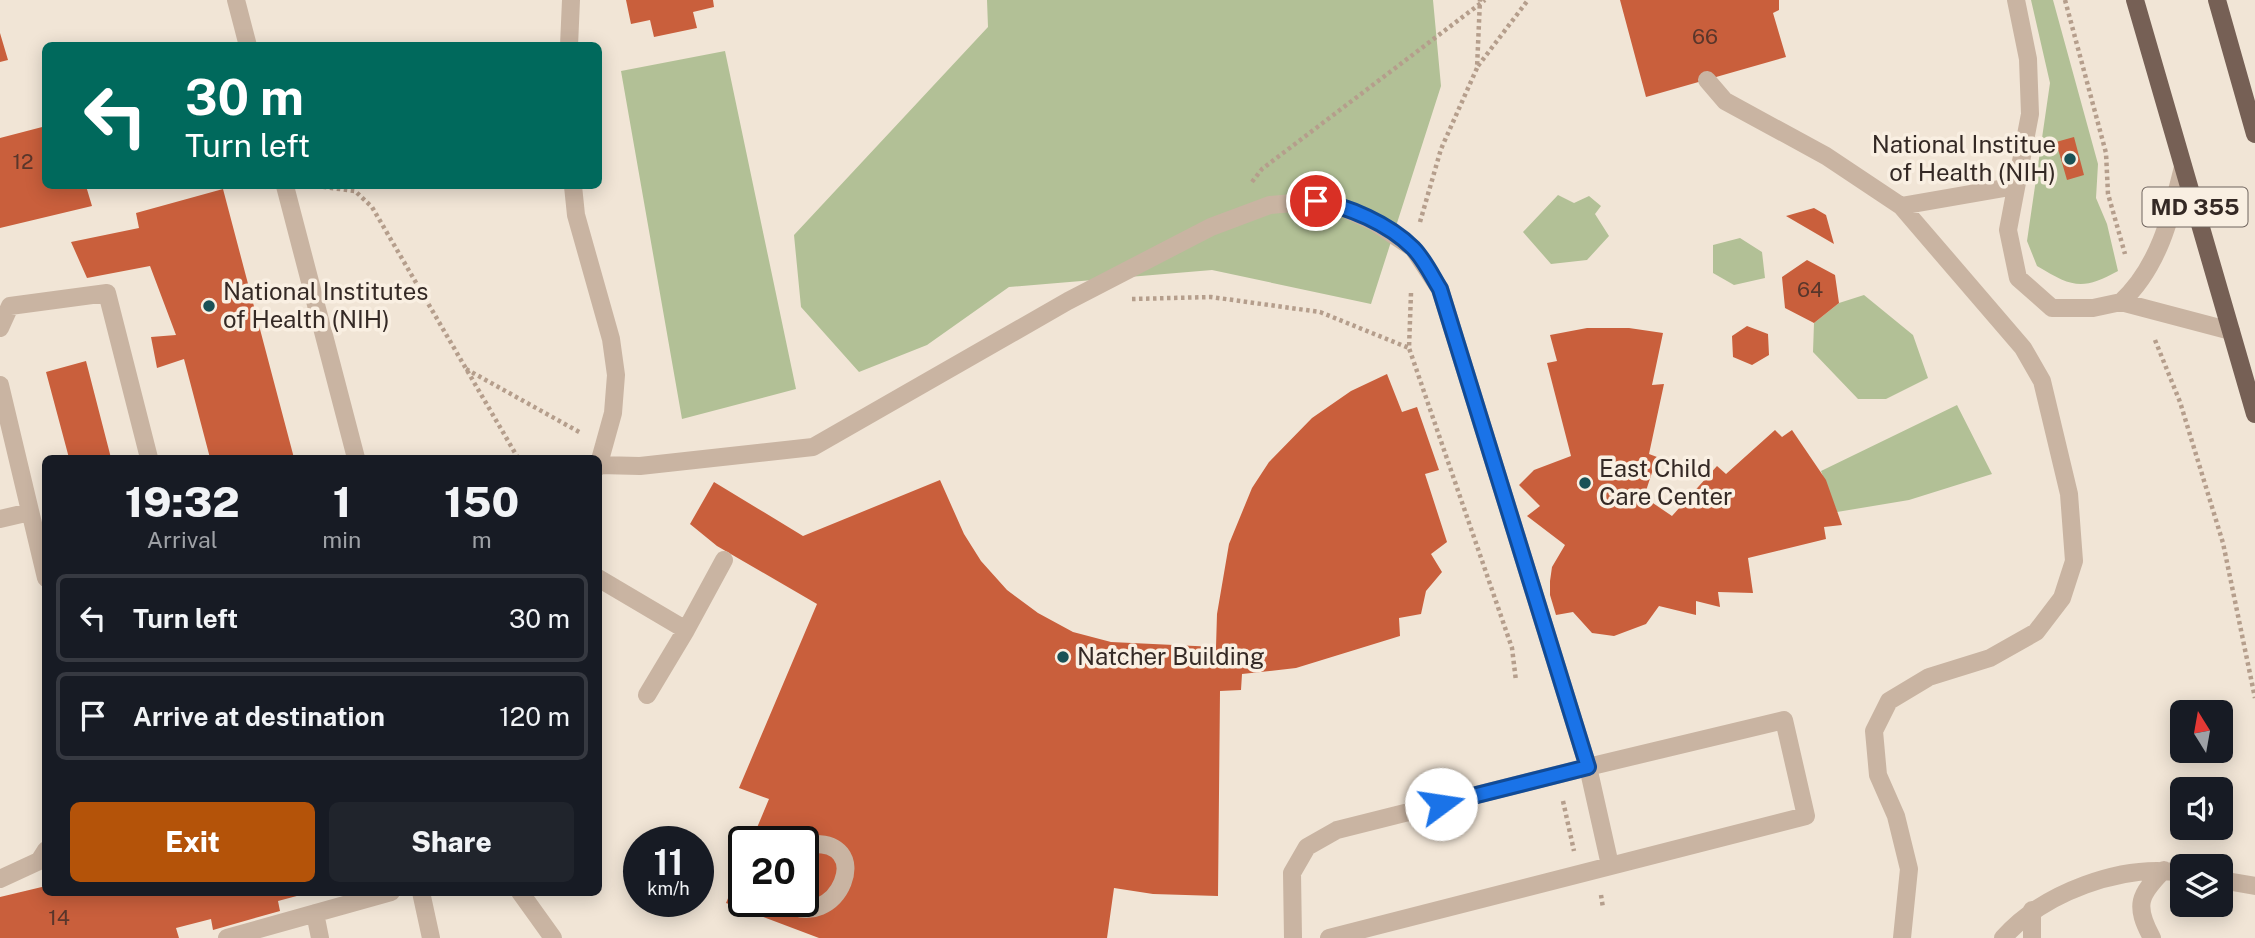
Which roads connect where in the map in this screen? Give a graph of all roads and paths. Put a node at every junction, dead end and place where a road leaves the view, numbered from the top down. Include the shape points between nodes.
1 (236, 0) edge
2 (571, 0) edge
3 (1485, 0) edge
4 (1528, 0) edge
5 (2015, 0) edge
6 (2065, 0) edge
7 (2135, 0) edge
8 (2217, 0) edge
9 (247, 42) edge
10 (569, 42) edge
11 (1477, 68) dead end
12 (1707, 80) dead end
13 (2255, 134) edge
14 (2183, 167) junction
15 (1249, 186) dead end
16 (2016, 186) junction
17 (286, 189) edge
18 (339, 189) edge
19 (573, 189) edge
20 (1901, 206) junction
21 (2127, 258) dead end
22 (1120, 300) dead end
23 (2121, 302) junction
24 (5, 305) edge
25 (0, 328) edge
26 (2231, 331) junction
27 (2154, 340) dead end
28 (1409, 348) dead end
29 (466, 369) junction
30 (0, 385) edge
31 (2255, 414) edge
32 (606, 446) junction
33 (148, 455) edge
34 (355, 455) edge
35 (516, 455) edge
36 (602, 457) edge
37 (602, 466) edge
38 (30, 512) junction
39 (0, 519) edge
40 (724, 560) dead end
41 (42, 562) edge
42 (602, 580) edge
43 (686, 630) junction
44 (647, 695) dead end
45 (2255, 698) edge
46 (1588, 767) junction
47 (1562, 797) dead end
48 (819, 845) edge
49 (1575, 855) dead end
50 (42, 856) edge
51 (1610, 865) junction
52 (2164, 870) junction
53 (2170, 871) edge
54 (0, 879) edge
55 (2233, 882) edge
56 (2255, 886) edge
57 (377, 896) edge
58 (422, 896) edge
59 (523, 896) edge
60 (2032, 910) junction
61 (315, 913) junction
62 (819, 913) edge
63 (227, 938) edge
64 (320, 938) edge
65 (431, 938) edge
66 (553, 938) edge
67 (1293, 938) edge
68 (1329, 938) edge
69 (1902, 938) edge
70 (2003, 938) edge
71 (2032, 938) edge
72 (2152, 938) edge

1 - 9 street
2 - 10 street
3 - 15 path via 1262,169
4 - 11 path
5 - 16 street via 2028,59 2030,114
6 - 21 path via 2106,153 2109,194
7 - 14 main road, MD 355
8 - 13 main road
12 - 20 street via 1725,101 1826,156
14 - 23 street via 2166,234 2137,288
14 - 26 main road, MD 355
16 - 20 street
16 - 23 street via 2008,230 2018,278 2052,308 2093,308
17 - 34 street
18 - 29 path via 355,191 372,207
19 - 32 street via 616,375
20 - 69 street via 2023,348 2042,381 2070,494 2074,561 2062,598 2036,632 1990,658 1928,677 1889,701 1874,731 1878,775 1896,816 1909,869
22 - 28 path via 1212,297 1320,312
23 - 26 street
24 - 25 street
24 - 33 street via 107,293
26 - 31 main road, MD 355
27 - 45 path via 2180,402 2223,543
29 - 32 path
29 - 35 path
30 - 38 street
32 - 36 street
37 - 46 street via 813,447 1068,301 1211,227 1270,205 1297,201 1335,204 1413,248 1440,289
38 - 39 street
38 - 41 street
40 - 43 street
42 - 43 street
43 - 44 street
46 - 51 street
46 - 51 street via 1784,720 1807,816
46 - 67 street via 1337,830 1307,847 1292,873
47 - 49 path
48 - 62 street via 840,857 846,888 840,900
50 - 54 street
51 - 68 street
52 - 53 street
52 - 60 street via 2104,881
52 - 72 street via 2144,890 2140,908
55 - 56 street
57 - 61 street
58 - 65 street
59 - 66 street
60 - 70 street
60 - 71 street
61 - 63 street
61 - 64 street

